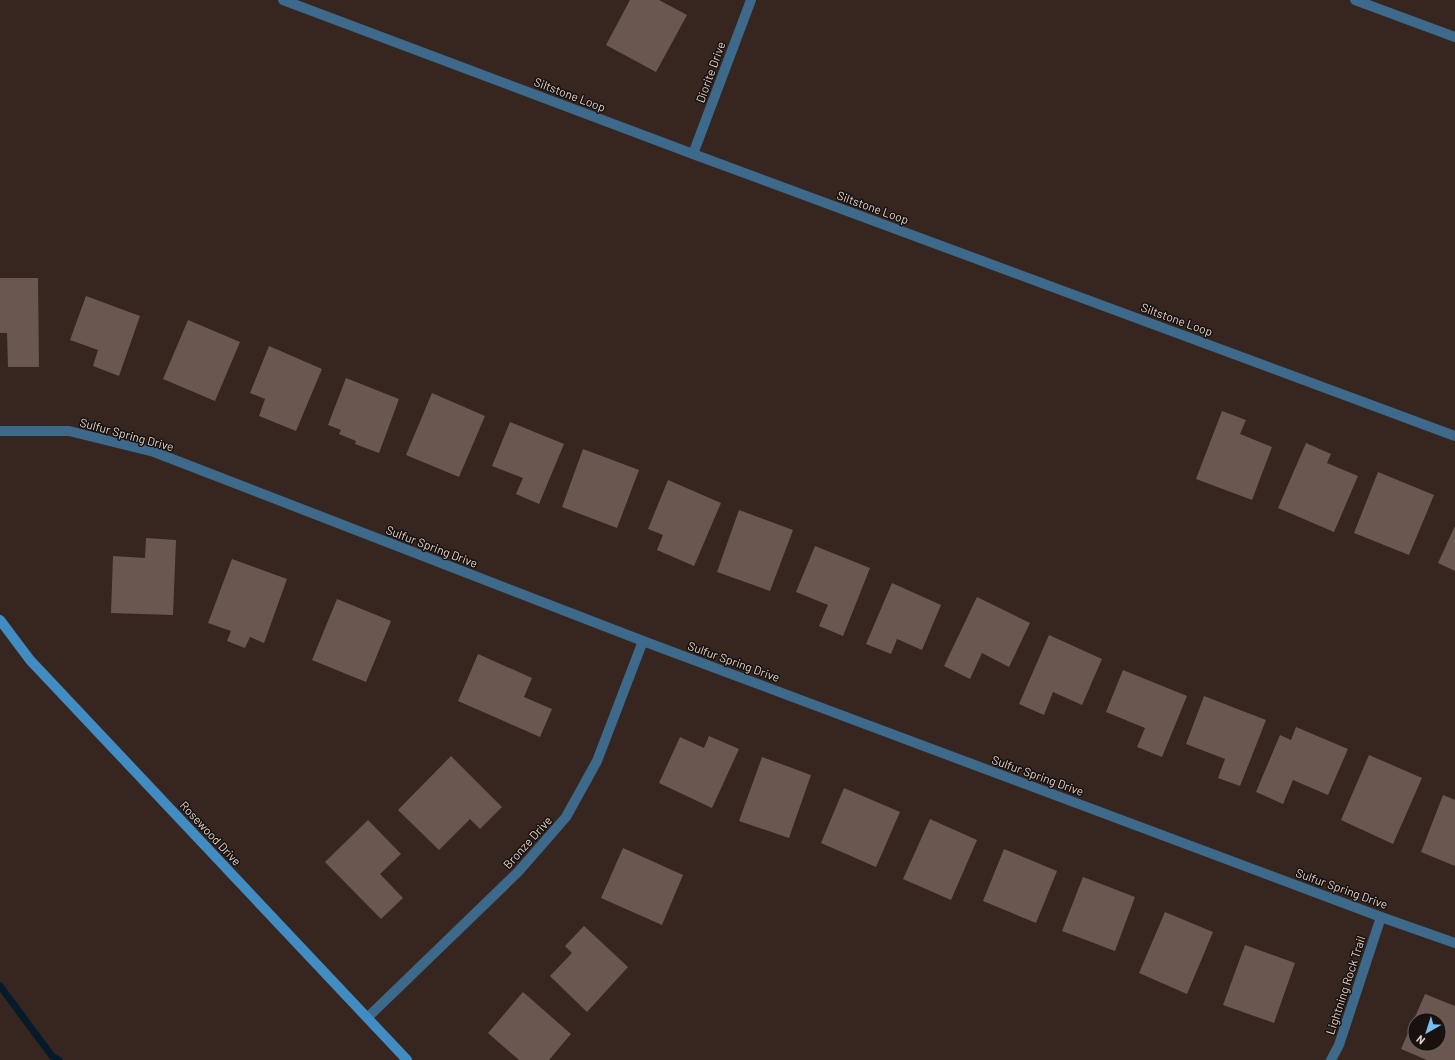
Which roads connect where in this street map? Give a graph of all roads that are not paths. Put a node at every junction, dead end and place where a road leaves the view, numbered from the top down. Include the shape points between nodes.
1 (283, 0) edge
2 (751, 0) edge
3 (1355, 0) edge
4 (1455, 37) edge
5 (693, 154) junction
6 (0, 431) edge
7 (1455, 436) edge
8 (0, 620) edge
9 (643, 641) junction
10 (1381, 917) junction
11 (1455, 943) edge
12 (368, 1017) junction
13 (407, 1060) edge
14 (1331, 1060) edge

1 - 5 street, Siltstone Loop
2 - 5 street, Diorite Drive
3 - 4 street
5 - 7 street, Siltstone Loop
6 - 9 street, Sulfur Spring Drive via 69,431 154,452
8 - 12 street, Rosewood Drive via 30,660
9 - 10 street, Sulfur Spring Drive
9 - 12 street, Bronze Drive via 597,761 566,817 518,872
10 - 11 street, Sulfur Spring Drive
10 - 14 street, Lightning Rock Trail via 1339,1045
12 - 13 street, Rosewood Drive

